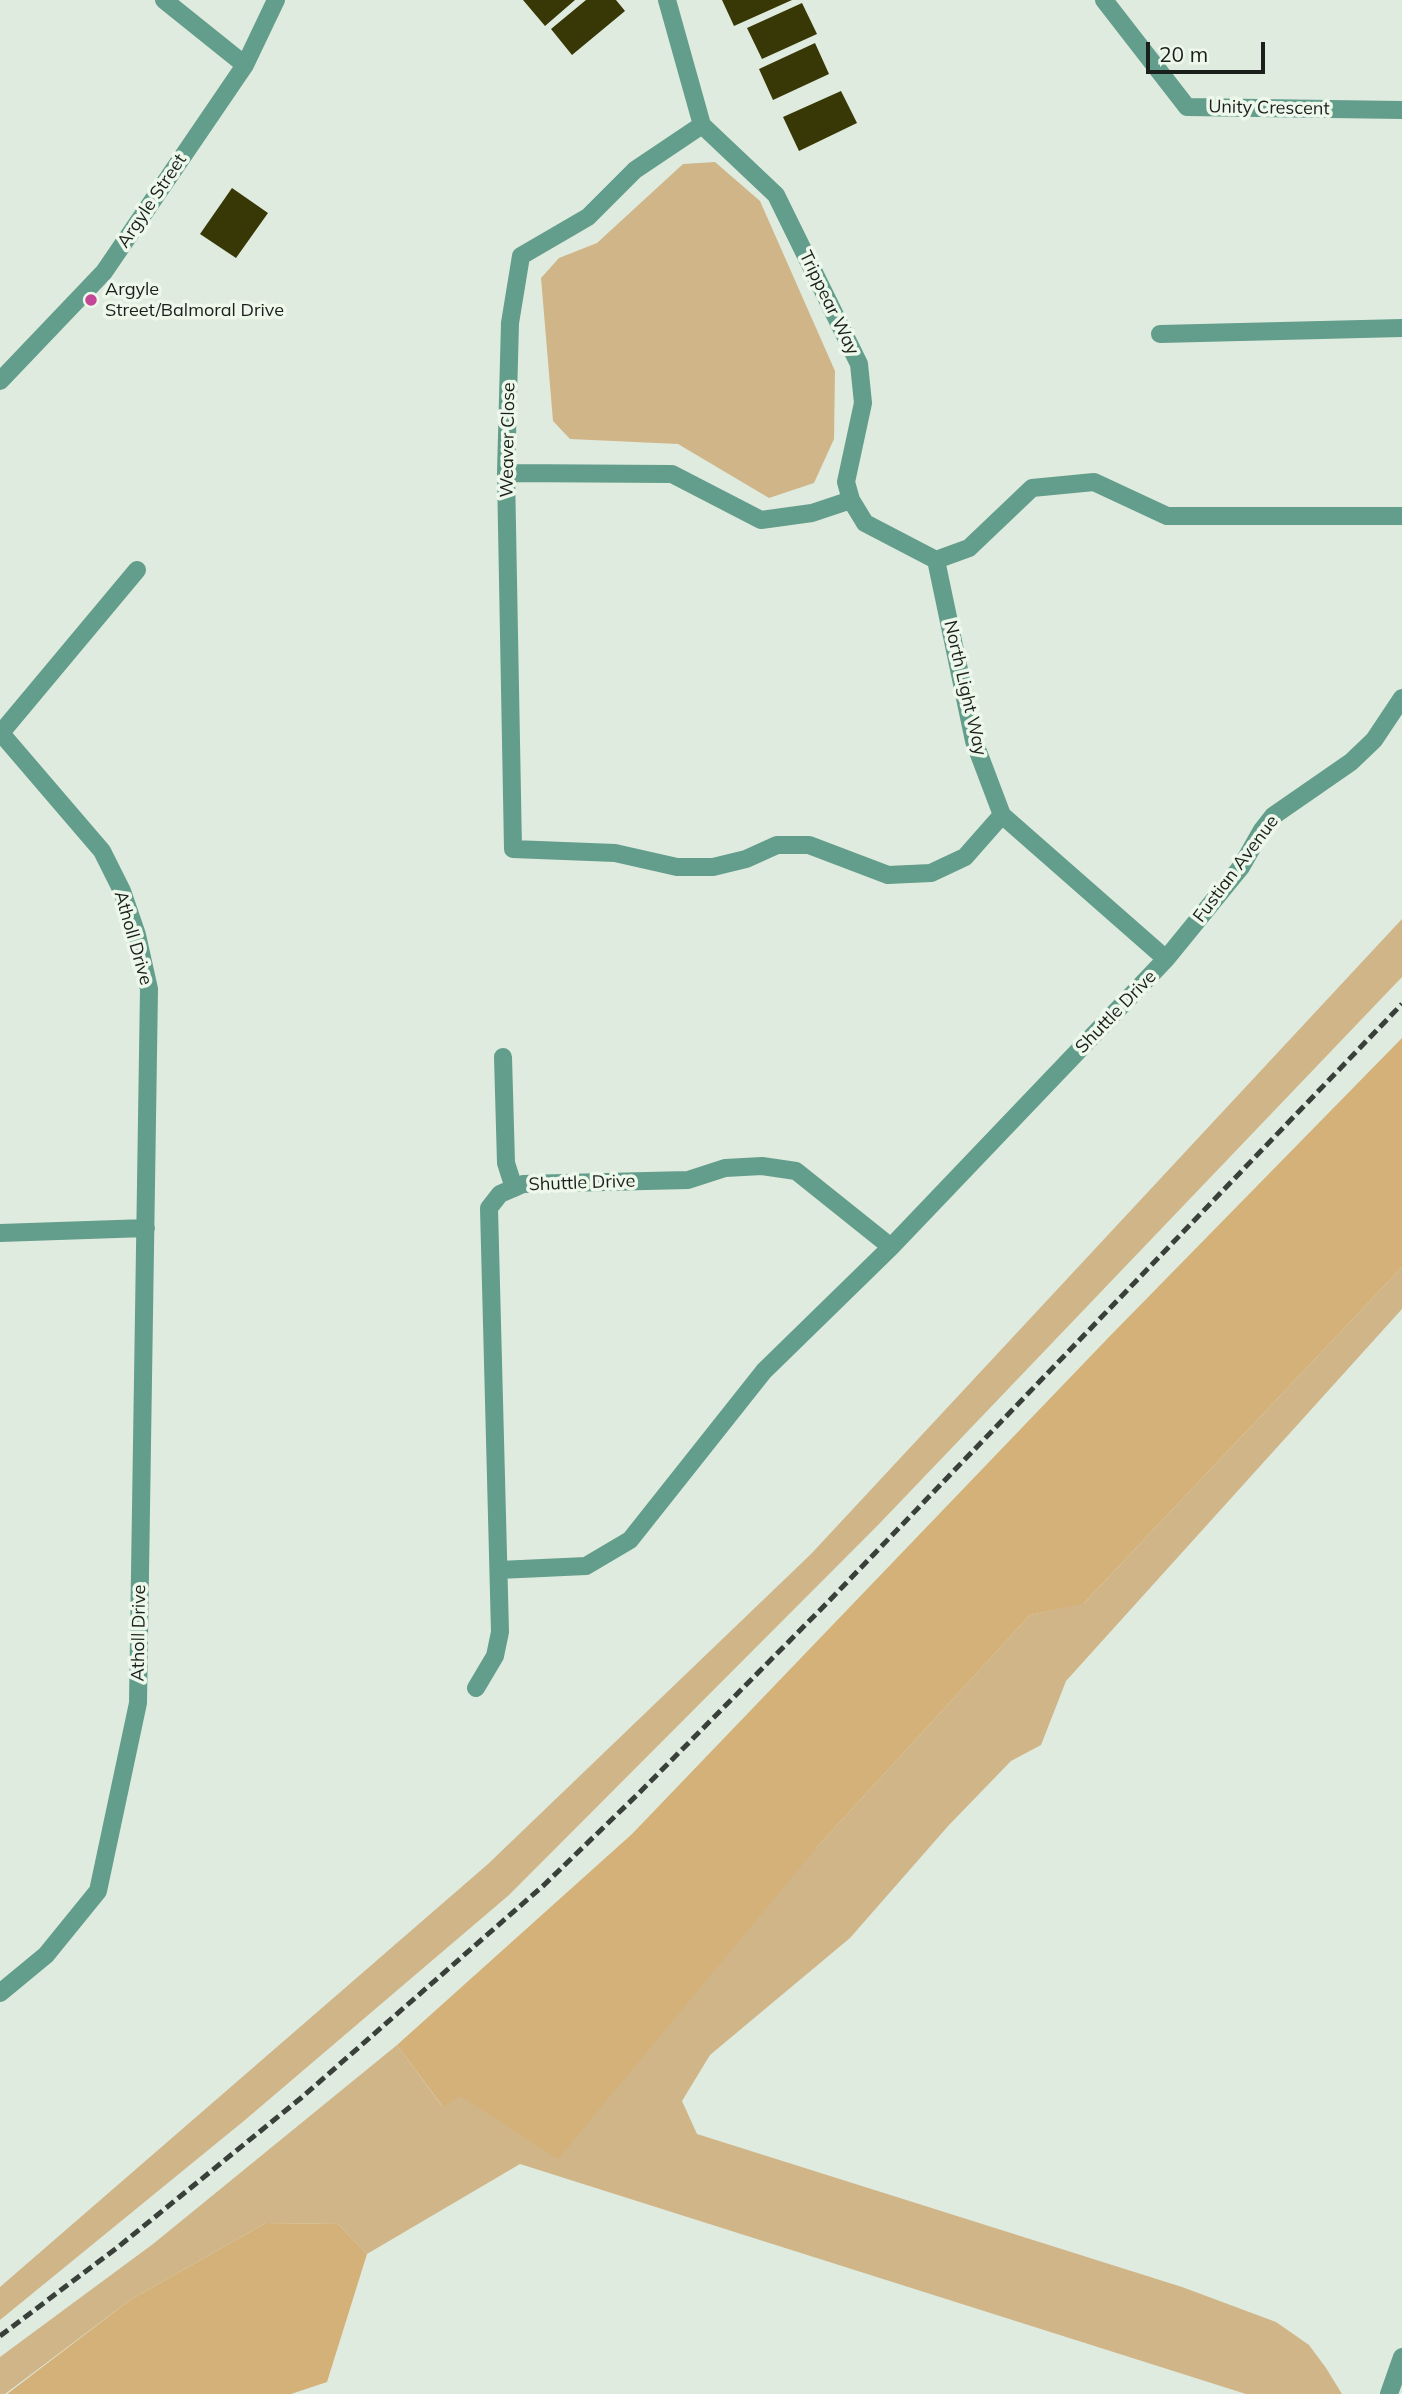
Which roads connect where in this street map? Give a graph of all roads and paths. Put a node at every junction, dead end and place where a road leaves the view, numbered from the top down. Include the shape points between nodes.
1 (164, 0) edge
2 (276, 0) edge
3 (667, 0) edge
4 (1104, 0) edge
5 (245, 65) junction
6 (1402, 110) edge
7 (702, 125) junction
8 (1402, 328) edge
9 (1160, 334) dead end
10 (0, 380) edge
11 (506, 473) junction
12 (851, 500) junction
13 (1402, 516) edge
14 (936, 560) junction
15 (137, 570) dead end
16 (1402, 698) edge
17 (0, 733) edge
18 (1002, 815) junction
19 (1166, 959) junction
20 (503, 1057) dead end
21 (514, 1188) junction
22 (146, 1228) junction
23 (0, 1233) edge
24 (891, 1247) junction
25 (499, 1570) junction
26 (476, 1688) dead end
27 (0, 1993) edge
28 (1402, 2357) edge
29 (1389, 2394) edge

1 - 5 street
2 - 5 street, Argyle Street
3 - 7 street
4 - 6 street, Unity Crescent via 1187,107
5 - 10 street, Argyle Street via 104,272
7 - 11 street, Weaver Close via 635,170 589,217 521,256 510,324
7 - 12 street, Trippear Way via 776,195 859,364 863,403 846,482
8 - 9 street
11 - 12 street via 671,474 761,520 812,513
11 - 18 street, Weaver Close via 513,849 615,853 677,867 713,867 777,845 809,845 888,876 931,873 965,856
12 - 14 street via 865,523
13 - 14 street via 1167,516 1094,482 1032,488 969,548
14 - 18 street, North Light Way via 974,741
15 - 17 street
16 - 19 street, Fustian Avenue via 1374,740 1351,762 1273,816 1241,867
17 - 22 street, Atholl Drive via 102,851 137,935 149,989
18 - 19 street, North Light Way
19 - 24 street, Shuttle Drive
20 - 21 street via 506,1163
21 - 24 street, Shuttle Drive via 523,1184 688,1180 725,1168 762,1166 796,1171
21 - 25 street, Shuttle Drive via 500,1194 489,1208
22 - 23 street
22 - 27 street, Atholl Drive via 138,1703 98,1891 46,1955
24 - 25 street, Shuttle Drive via 764,1371 630,1539 586,1566
25 - 26 street, Shuttle Drive via 500,1632 495,1656
28 - 29 street

